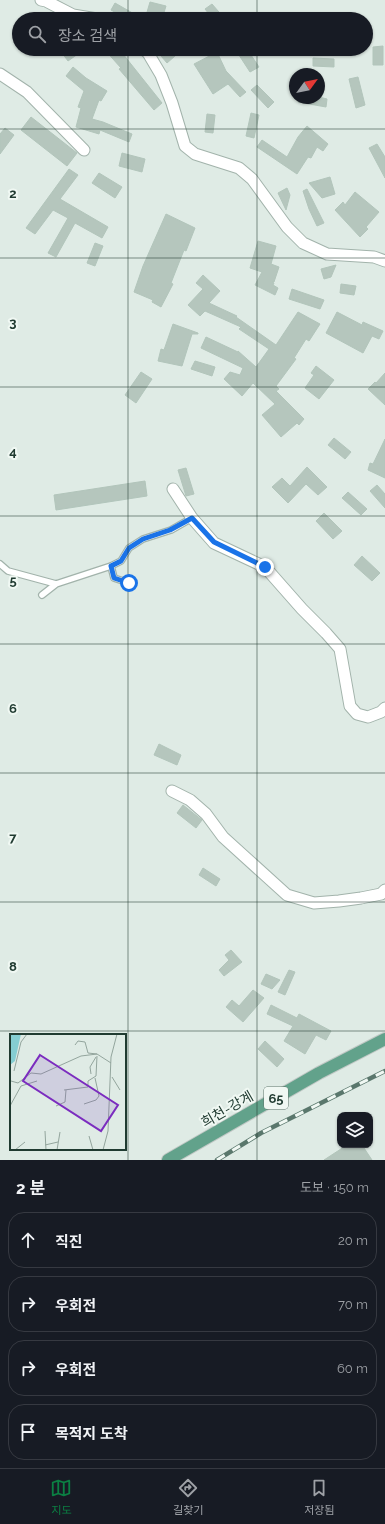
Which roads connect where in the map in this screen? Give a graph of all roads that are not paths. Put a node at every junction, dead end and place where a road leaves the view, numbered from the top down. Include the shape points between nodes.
1 (41, 0) edge
2 (66, 12) edge
3 (150, 56) edge
4 (0, 74) edge
5 (84, 150) dead end
6 (385, 261) edge
7 (173, 489) dead end
8 (192, 518) junction
9 (0, 564) edge
10 (111, 566) junction
11 (129, 583) dead end
12 (56, 584) junction
13 (42, 595) dead end
14 (385, 708) edge
15 (172, 791) dead end
16 (385, 890) edge
17 (385, 1039) edge
18 (168, 1160) edge

1 - 2 street
3 - 6 street via 161,75 172,103 185,146 195,154 239,168 252,179 303,243 327,254 374,257
4 - 5 street via 27,92
7 - 8 street
8 - 10 lane via 170,530 143,539 129,548 121,561
8 - 14 street via 214,542 265,567 340,649 350,706 356,714 368,718
9 - 12 lane via 8,572
10 - 11 lane via 114,578
10 - 12 lane
12 - 13 lane
15 - 16 street via 190,800 206,814 223,837 287,895 314,903 361,898 381,894
17 - 18 main road, 희천-강계 / 65 via 319,1073

